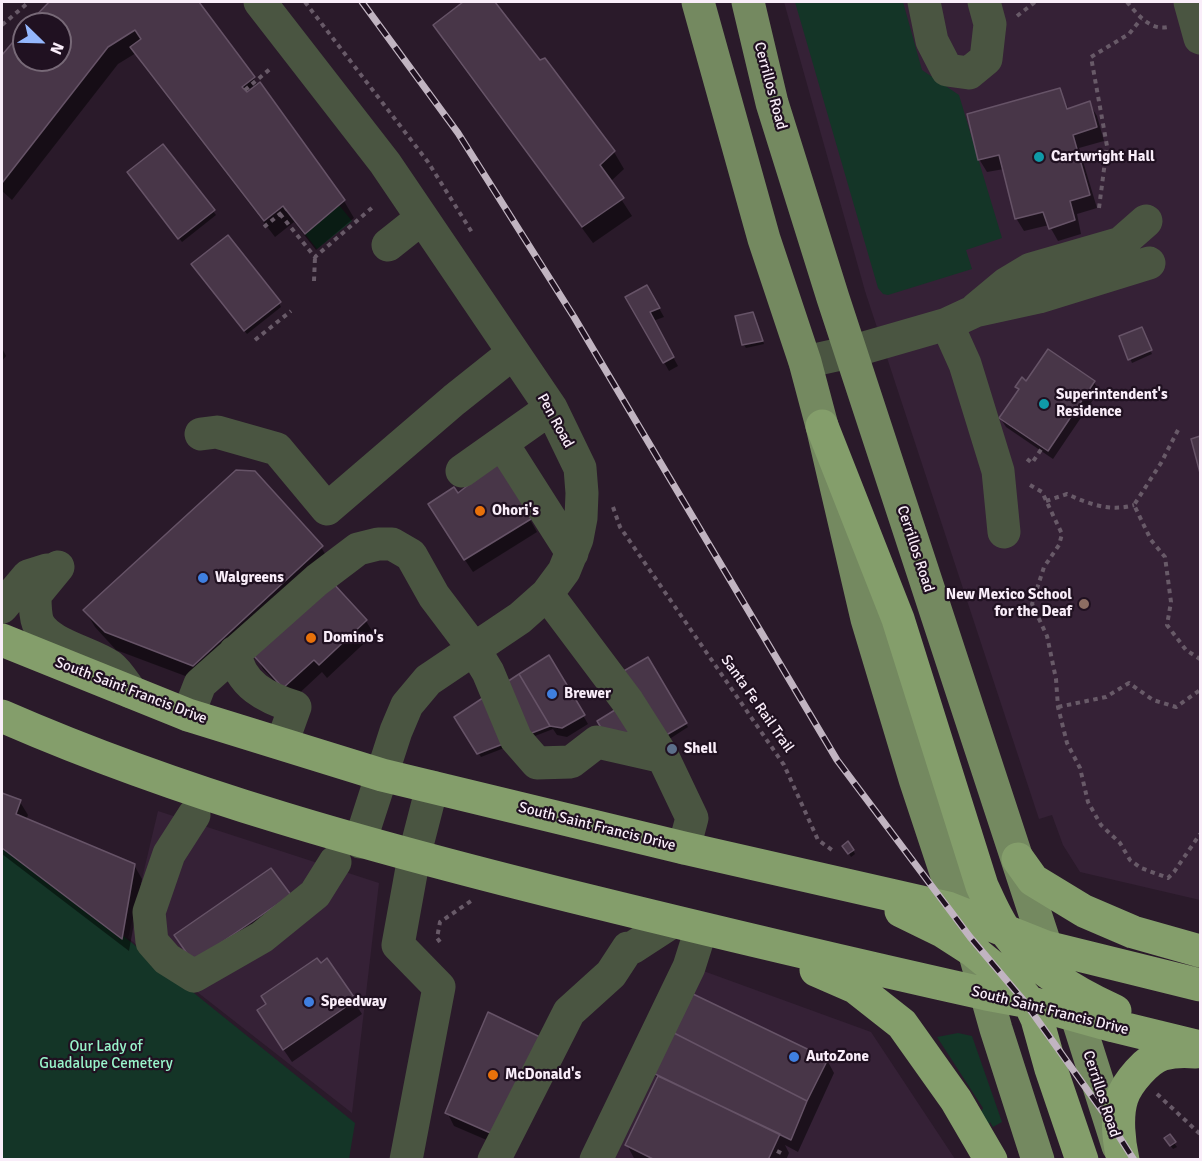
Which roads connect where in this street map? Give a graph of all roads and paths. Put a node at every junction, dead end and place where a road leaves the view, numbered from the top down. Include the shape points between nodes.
1 (28, 2) edge
2 (260, 2) edge
3 (698, 2) edge
4 (748, 2) edge
5 (924, 2) edge
6 (984, 2) edge
7 (1035, 2) edge
8 (1127, 2) edge
9 (1141, 19) junction
10 (1011, 20) dead end
11 (1187, 22) edge
12 (2, 25) edge
13 (270, 69) dead end
14 (245, 90) dead end
15 (374, 206) dead end
16 (1099, 208) dead end
17 (286, 209) dead end
18 (280, 214) junction
19 (422, 219) junction
20 (1146, 222) dead end
21 (264, 227) dead end
22 (388, 245) dead end
23 (315, 257) junction
24 (1149, 263) dead end
25 (314, 281) dead end
26 (291, 311) dead end
27 (961, 317) junction
28 (255, 340) dead end
29 (850, 352) junction
30 (513, 353) junction
31 (805, 362) junction
32 (551, 408) junction
33 (822, 426) junction
34 (1179, 430) dead end
35 (201, 434) dead end
36 (502, 443) junction
37 (1042, 448) dead end
38 (1025, 459) dead end
39 (462, 471) dead end
40 (1023, 482) dead end
41 (1046, 501) junction
42 (1134, 505) junction
43 (620, 527) dead end
44 (1004, 532) dead end
45 (572, 553) junction
46 (547, 594) junction
47 (2, 607) edge
48 (2, 640) edge
49 (474, 649) junction
50 (235, 652) junction
51 (1200, 658) edge
52 (1200, 690) edge
53 (131, 692) junction
54 (1058, 707) junction
55 (188, 715) junction
56 (2, 716) edge
57 (282, 743) junction
58 (663, 757) junction
59 (382, 776) junction
60 (432, 788) junction
61 (194, 814) dead end
62 (1200, 834) edge
63 (684, 848) junction
64 (347, 852) junction
65 (836, 853) dead end
66 (414, 857) junction
67 (1018, 859) junction
68 (843, 885) junction
69 (477, 897) dead end
70 (959, 912) junction
71 (687, 925) junction
72 (1004, 930) junction
73 (442, 944) dead end
74 (1046, 947) junction
75 (972, 950) junction
76 (1200, 951) edge
77 (1061, 981) junction
78 (1200, 985) edge
79 (986, 994) junction
80 (1029, 1002) junction
81 (1076, 1014) junction
82 (1194, 1047) edge
83 (1150, 1089) dead end
84 (1200, 1134) edge
85 (410, 1151) edge
86 (777, 1151) dead end
87 (783, 1154) dead end
88 (494, 1160) edge
89 (596, 1160) edge
90 (991, 1160) edge
91 (1038, 1160) edge
92 (1083, 1160) edge
93 (1122, 1160) edge

1 - 12 path
2 - 19 street, Pen Road via 385,163
3 - 31 main road via 761,228
4 - 29 main road, Cerrillos Road via 772,103
5 - 6 street via 932,41 947,70 969,73 986,59 990,24
7 - 10 path
8 - 9 path
9 - 11 path via 1162,28
9 - 16 path via 1129,34 1091,57 1107,146
13 - 14 path
15 - 23 path
17 - 18 path
18 - 21 path
18 - 23 path
19 - 22 street
19 - 30 street, Pen Road
20 - 27 street via 1121,243 1031,269
23 - 25 path
24 - 27 street
26 - 28 path
27 - 29 street
27 - 44 street via 966,364 998,471
29 - 31 street
29 - 67 main road, Cerrillos Road
30 - 32 street, Pen Road
30 - 35 street via 327,508 277,449 217,432
31 - 33 main road
32 - 36 street
32 - 45 street, Pen Road via 580,468 581,518
33 - 70 main road via 867,619
33 - 72 highway via 898,619 982,886
34 - 42 path
36 - 39 street
36 - 45 street
37 - 38 path via 1032,463
40 - 41 path via 1042,492
41 - 42 path via 1067,494 1093,506
41 - 54 path via 1062,534 1044,567 1032,604 1047,636
42 - 51 path via 1151,540 1165,557 1171,602 1167,625 1186,650
43 - 65 path, Santa Fe Rail Trail via 784,765 818,840
45 - 46 street, Pen Road
46 - 49 street, Pen Road
46 - 58 street via 628,702
47 - 53 street via 28,576 58,567 34,595 37,621 43,632 112,668
48 - 53 highway, South Saint Francis Drive
49 - 50 street via 434,596 411,555 392,544 378,544 358,549
49 - 58 street via 516,739 537,763 571,762 597,742
49 - 59 street, Pen Road via 428,680 407,705
50 - 55 street via 200,684
50 - 57 street via 237,666 250,684 271,699 295,707
52 - 54 path via 1176,707 1153,700 1129,683 1106,697
53 - 55 highway, South Saint Francis Drive
54 - 62 path via 1066,743 1080,768 1088,802 1130,860 1168,878
55 - 57 highway, South Saint Francis Drive
56 - 64 highway, South Saint Francis Drive
57 - 59 highway, South Saint Francis Drive
58 - 63 street via 692,818
59 - 60 highway, South Saint Francis Drive
59 - 64 street, Pen Road
60 - 63 highway, South Saint Francis Drive
60 - 66 street
61 - 64 street, Pen Road via 168,854 149,912 152,942 167,959 194,976 262,937 315,894
63 - 68 highway, South Saint Francis Drive
64 - 66 highway, South Saint Francis Drive
66 - 71 highway, South Saint Francis Drive
66 - 85 street via 398,945 439,987
67 - 74 main road, Cerrillos Road
67 - 76 highway via 1033,880 1084,911 1133,932
68 - 70 highway, South Saint Francis Drive
68 - 75 highway via 944,932
69 - 73 path via 440,922 437,938
70 - 72 highway, South Saint Francis Drive
70 - 75 main road
71 - 79 highway, South Saint Francis Drive
71 - 88 street via 628,948 611,974 569,1012
71 - 89 street via 689,967
71 - 90 highway via 824,973 855,987 885,1008 902,1024 956,1100
72 - 74 highway, South Saint Francis Drive
72 - 77 highway
74 - 77 main road, Cerrillos Road
74 - 78 highway, South Saint Francis Drive
75 - 79 main road
75 - 80 highway
77 - 81 main road, Cerrillos Road
77 - 82 highway via 1089,999
79 - 80 highway, South Saint Francis Drive
79 - 91 main road
80 - 81 highway, South Saint Francis Drive
80 - 92 highway
81 - 82 highway, South Saint Francis Drive
81 - 93 main road, Cerrillos Road
82 - 93 highway via 1161,1055 1137,1073 1122,1098 1118,1135
83 - 84 path
86 - 87 path

